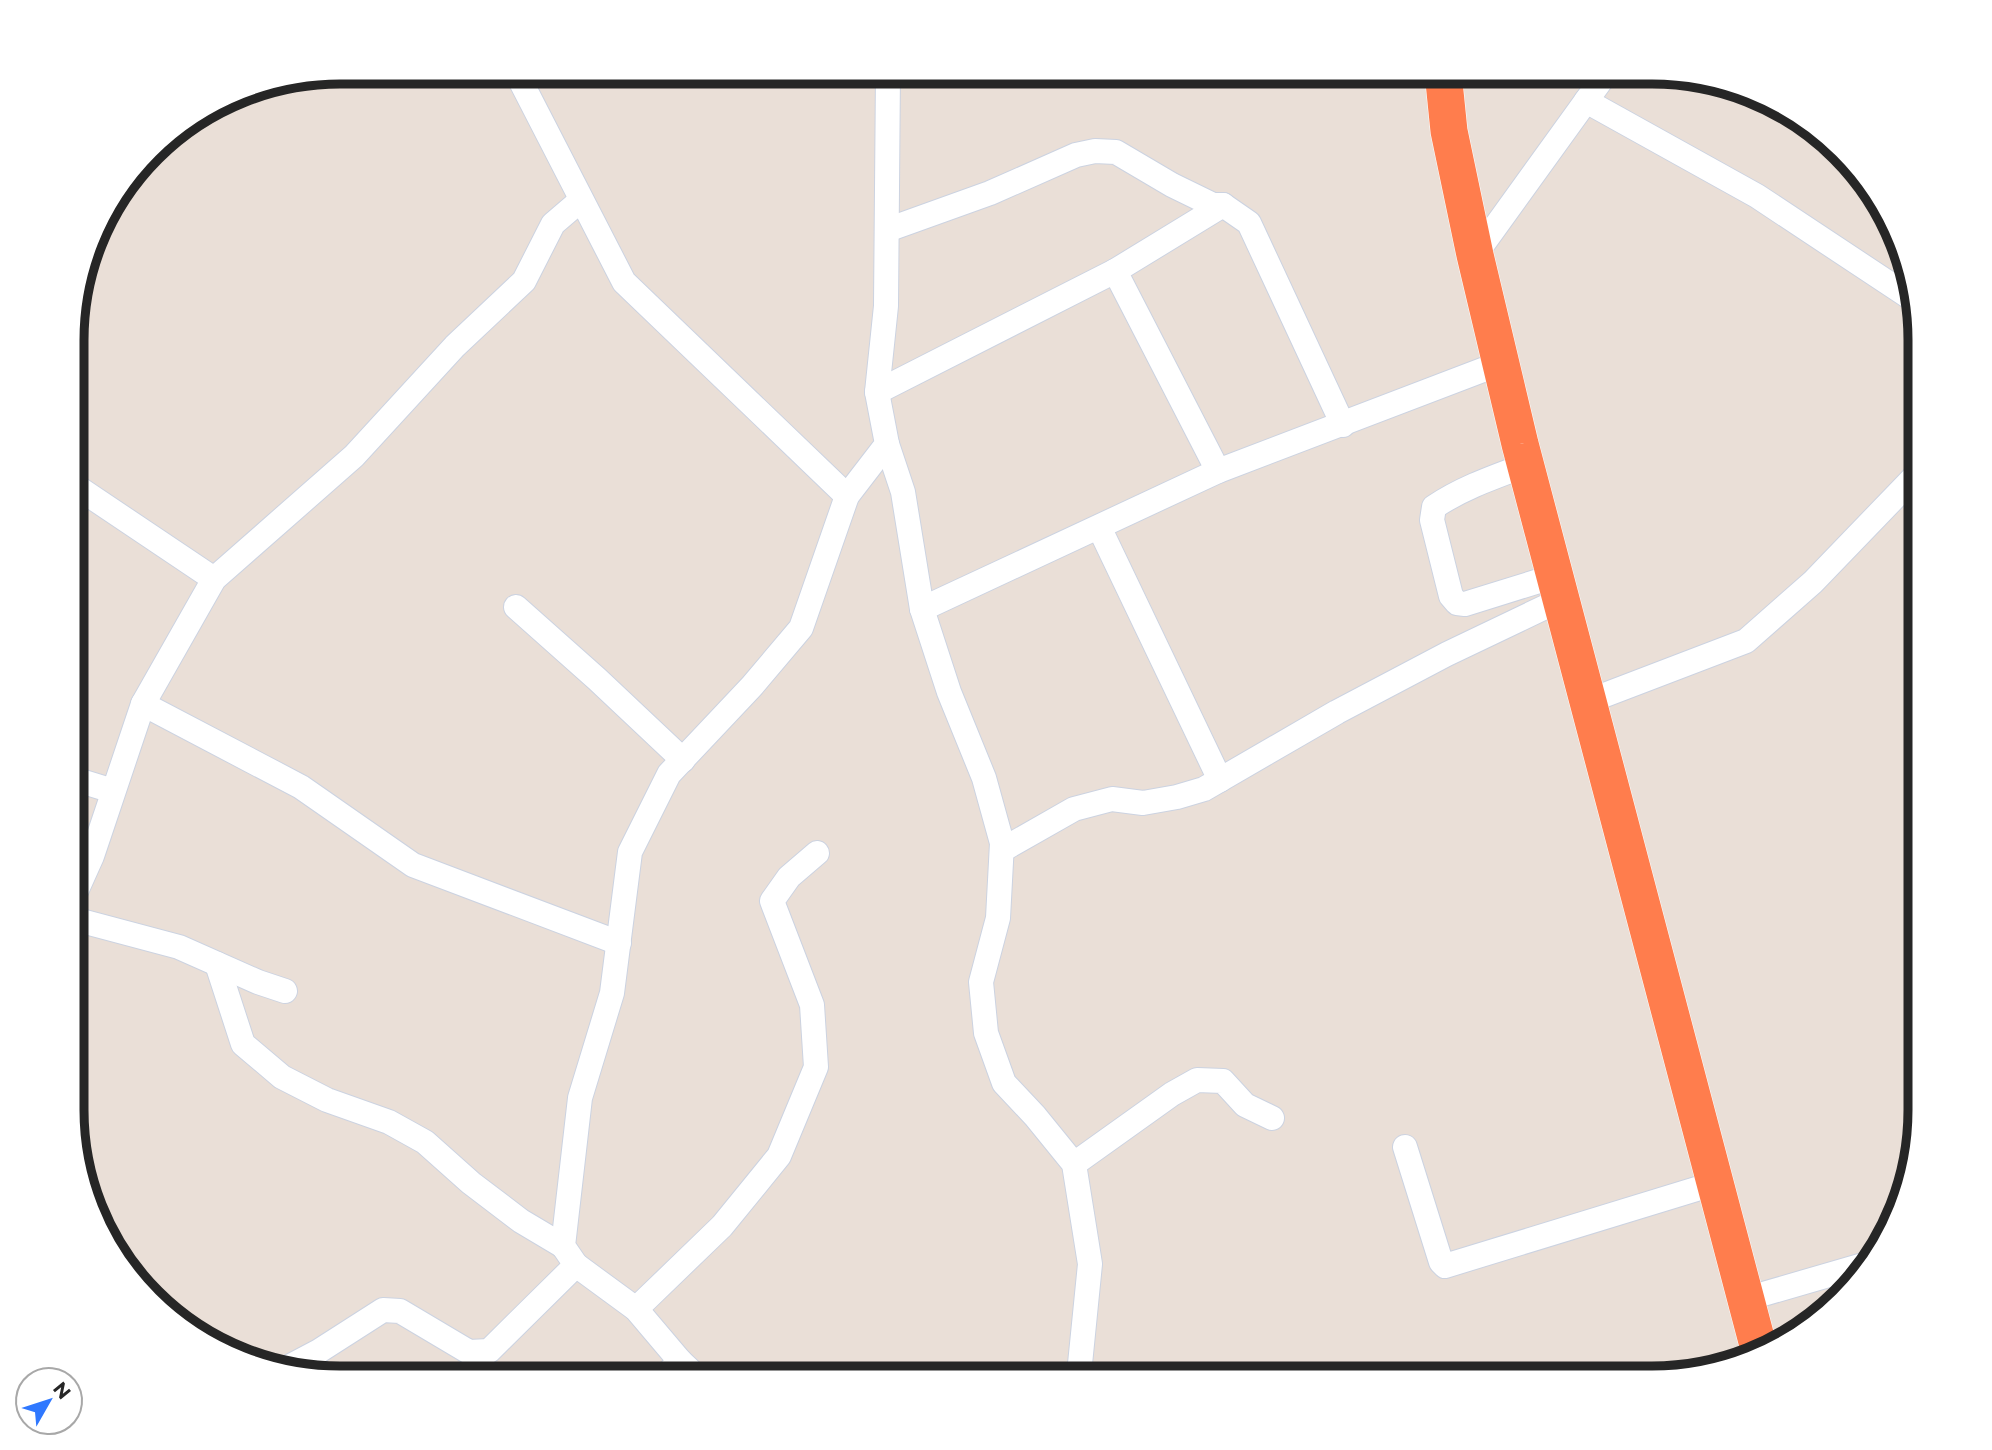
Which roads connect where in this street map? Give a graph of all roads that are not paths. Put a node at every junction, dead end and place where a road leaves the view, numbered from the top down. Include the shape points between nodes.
1 (522, 84) edge
2 (888, 84) edge
3 (1444, 84) edge
4 (1598, 84) edge
5 (1586, 101) junction
6 (581, 200) junction
7 (1223, 205) junction
8 (887, 230) junction
9 (1475, 255) junction
10 (1115, 271) junction
11 (1904, 293) edge
12 (1501, 363) junction
13 (877, 392) junction
14 (1343, 425) junction
15 (887, 444) junction
16 (1526, 465) junction
17 (1218, 471) junction
18 (1908, 483) edge
19 (84, 492) edge
20 (847, 496) junction
21 (1099, 527) junction
22 (214, 579) junction
23 (1558, 588) junction
24 (516, 607) dead end
25 (922, 609) junction
26 (1589, 701) junction
27 (143, 704) junction
28 (683, 760) junction
29 (1220, 780) junction
30 (84, 782) edge
31 (113, 791) junction
32 (1002, 850) junction
33 (817, 853) dead end
34 (84, 874) edge
35 (84, 922) edge
36 (618, 943) junction
37 (217, 964) junction
38 (285, 991) dead end
39 (1272, 1118) dead end
40 (1405, 1146) dead end
41 (1074, 1164) junction
42 (1716, 1183) junction
43 (570, 1255) junction
44 (1853, 1268) edge
45 (1746, 1299) junction
46 (636, 1309) junction
47 (1757, 1343) edge
48 (298, 1362) edge
49 (669, 1366) edge
50 (1079, 1366) edge

1 - 6 street
2 - 8 street
3 - 9 highway via 1449,131
4 - 5 street
5 - 9 street
5 - 11 street via 1757,196
6 - 20 street via 624,282
6 - 22 street via 553,224 524,281 455,346 354,456
7 - 8 street via 1182,190 1115,152 1095,151
7 - 10 street
7 - 14 street via 1249,223
8 - 13 street via 886,306
9 - 12 highway
10 - 13 street
10 - 17 street
12 - 14 street
12 - 16 highway
13 - 15 street
14 - 17 street
15 - 20 street
15 - 25 street via 903,492
16 - 23 highway
16 - 23 street via 1460,491 1434,507 1432,520 1451,596 1465,604
17 - 21 street
18 - 26 street via 1812,583 1746,641
19 - 22 street
20 - 28 street via 801,628
21 - 25 street
21 - 29 street
22 - 27 street
23 - 26 highway
23 - 29 street
24 - 28 street
25 - 32 street via 948,692 984,778
26 - 42 highway
27 - 31 street
27 - 36 street via 301,787 413,865
28 - 36 street via 670,774 630,852
29 - 32 street via 1177,797 1143,803 1112,799 1074,809
30 - 31 street
31 - 34 street
32 - 41 street via 998,918 981,982 986,1033 1004,1083
33 - 46 street via 789,877 772,901 812,1005 816,1067 779,1156 722,1226
35 - 37 street via 179,947
36 - 43 street via 612,993 580,1098
37 - 38 street
37 - 43 street via 243,1044 282,1077 425,1142 471,1184
39 - 41 street via 1245,1105 1223,1081 1197,1080
40 - 42 street via 1445,1266
41 - 50 street via 1090,1264
42 - 45 highway
43 - 46 street
43 - 48 street via 488,1351 470,1352 400,1311 383,1310
44 - 45 street
45 - 47 highway
46 - 49 street

